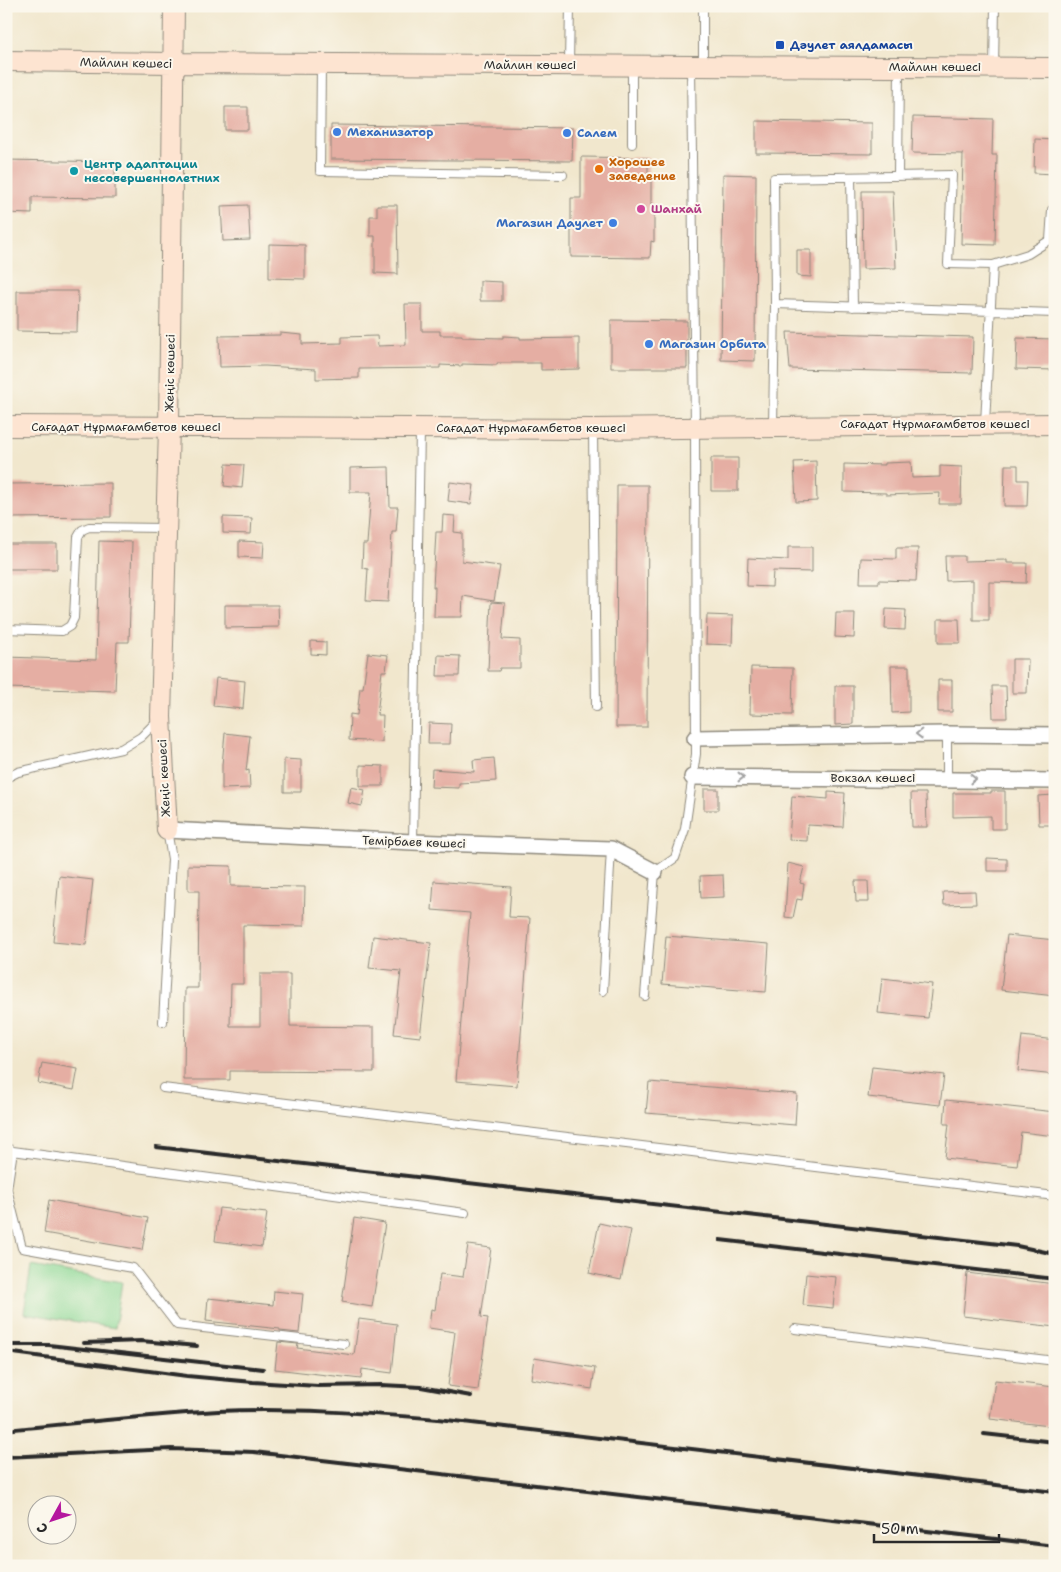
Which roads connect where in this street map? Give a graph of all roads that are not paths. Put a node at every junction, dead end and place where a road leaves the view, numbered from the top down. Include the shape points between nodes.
1 (174, 6) edge
2 (570, 6) edge
3 (703, 6) edge
4 (995, 6) edge
5 (6, 60) edge
6 (174, 63) junction
7 (321, 64) junction
8 (569, 65) junction
9 (632, 66) junction
10 (697, 66) junction
11 (898, 67) junction
12 (994, 68) junction
13 (1055, 68) edge
14 (632, 144) dead end
15 (563, 175) dead end
16 (898, 176) junction
17 (851, 177) junction
18 (1055, 210) edge
19 (993, 265) junction
20 (775, 304) junction
21 (852, 306) junction
22 (991, 311) junction
23 (1055, 313) edge
24 (985, 424) junction
25 (1055, 424) edge
26 (6, 426) edge
27 (773, 426) junction
28 (169, 427) junction
29 (420, 428) junction
30 (593, 428) junction
31 (695, 428) junction
32 (166, 528) junction
33 (6, 628) edge
34 (596, 707) dead end
35 (161, 717) junction
36 (947, 734) junction
37 (1055, 735) edge
38 (695, 738) junction
39 (692, 777) junction
40 (6, 778) edge
41 (948, 779) junction
42 (1055, 781) edge
43 (167, 830) junction
44 (413, 842) junction
45 (611, 849) junction
46 (654, 872) junction
47 (603, 991) dead end
48 (645, 996) dead end
49 (163, 1022) dead end
50 (163, 1088) dead end
51 (10, 1149) edge
52 (1055, 1196) edge
53 (465, 1213) dead end
54 (795, 1329) dead end
55 (344, 1344) dead end
56 (1055, 1361) edge

1 - 6 street, Жеңіс көшесі
2 - 8 lane
3 - 10 lane
4 - 12 lane
5 - 6 street, Майлин көшесі
6 - 7 street, Майлин көшесі
6 - 28 street, Жеңіс көшесі
7 - 8 street, Майлин көшесі
7 - 15 lane via 320,172
8 - 9 street, Майлин көшесі
9 - 10 street, Майлин көшесі
9 - 14 lane
10 - 11 street, Майлин көшесі
10 - 31 lane
11 - 12 street, Майлин көшесі
11 - 16 lane
12 - 13 street, Майлин көшесі
16 - 17 lane
16 - 19 lane via 952,175 948,264
17 - 20 lane via 774,178
17 - 21 lane
18 - 19 lane via 1052,210 1050,240 1028,254
19 - 22 lane
20 - 21 lane
20 - 27 lane
21 - 22 lane
22 - 23 lane
22 - 24 lane
24 - 25 street, Сағадат Нұрмағамбетов көшесі
24 - 27 street, Сағадат Нұрмағамбетов көшесі
26 - 28 street, Сағадат Нұрмағамбетов көшесі
27 - 31 street, Сағадат Нұрмағамбетов көшесі
28 - 29 street, Сағадат Нұрмағамбетов көшесі
28 - 32 street, Жеңіс көшесі
29 - 30 street, Сағадат Нұрмағамбетов көшесі
29 - 44 lane
30 - 31 street, Сағадат Нұрмағамбетов көшесі
30 - 34 lane
31 - 38 lane
32 - 33 lane via 89,527 82,530 78,537 74,618 70,626 62,630
32 - 35 street, Жеңіс көшесі
35 - 40 lane via 141,737 121,749 18,772
35 - 43 street, Жеңіс көшесі
36 - 37 street
36 -> 38 street
36 - 41 lane
38 - 39 lane
39 -> 41 street, Вокзал көшесі
39 - 46 lane via 685,829 675,858
41 -> 42 street, Вокзал көшесі
43 - 44 street, Темірбаев көшесі
43 - 49 lane via 172,859
44 - 45 street, Темірбаев көшесі
45 - 46 street, Темірбаев көшесі
45 - 47 lane
46 - 48 lane
50 - 52 lane
51 - 53 lane
51 - 55 lane via 7,1189 22,1248 133,1268 178,1325
54 - 56 lane

